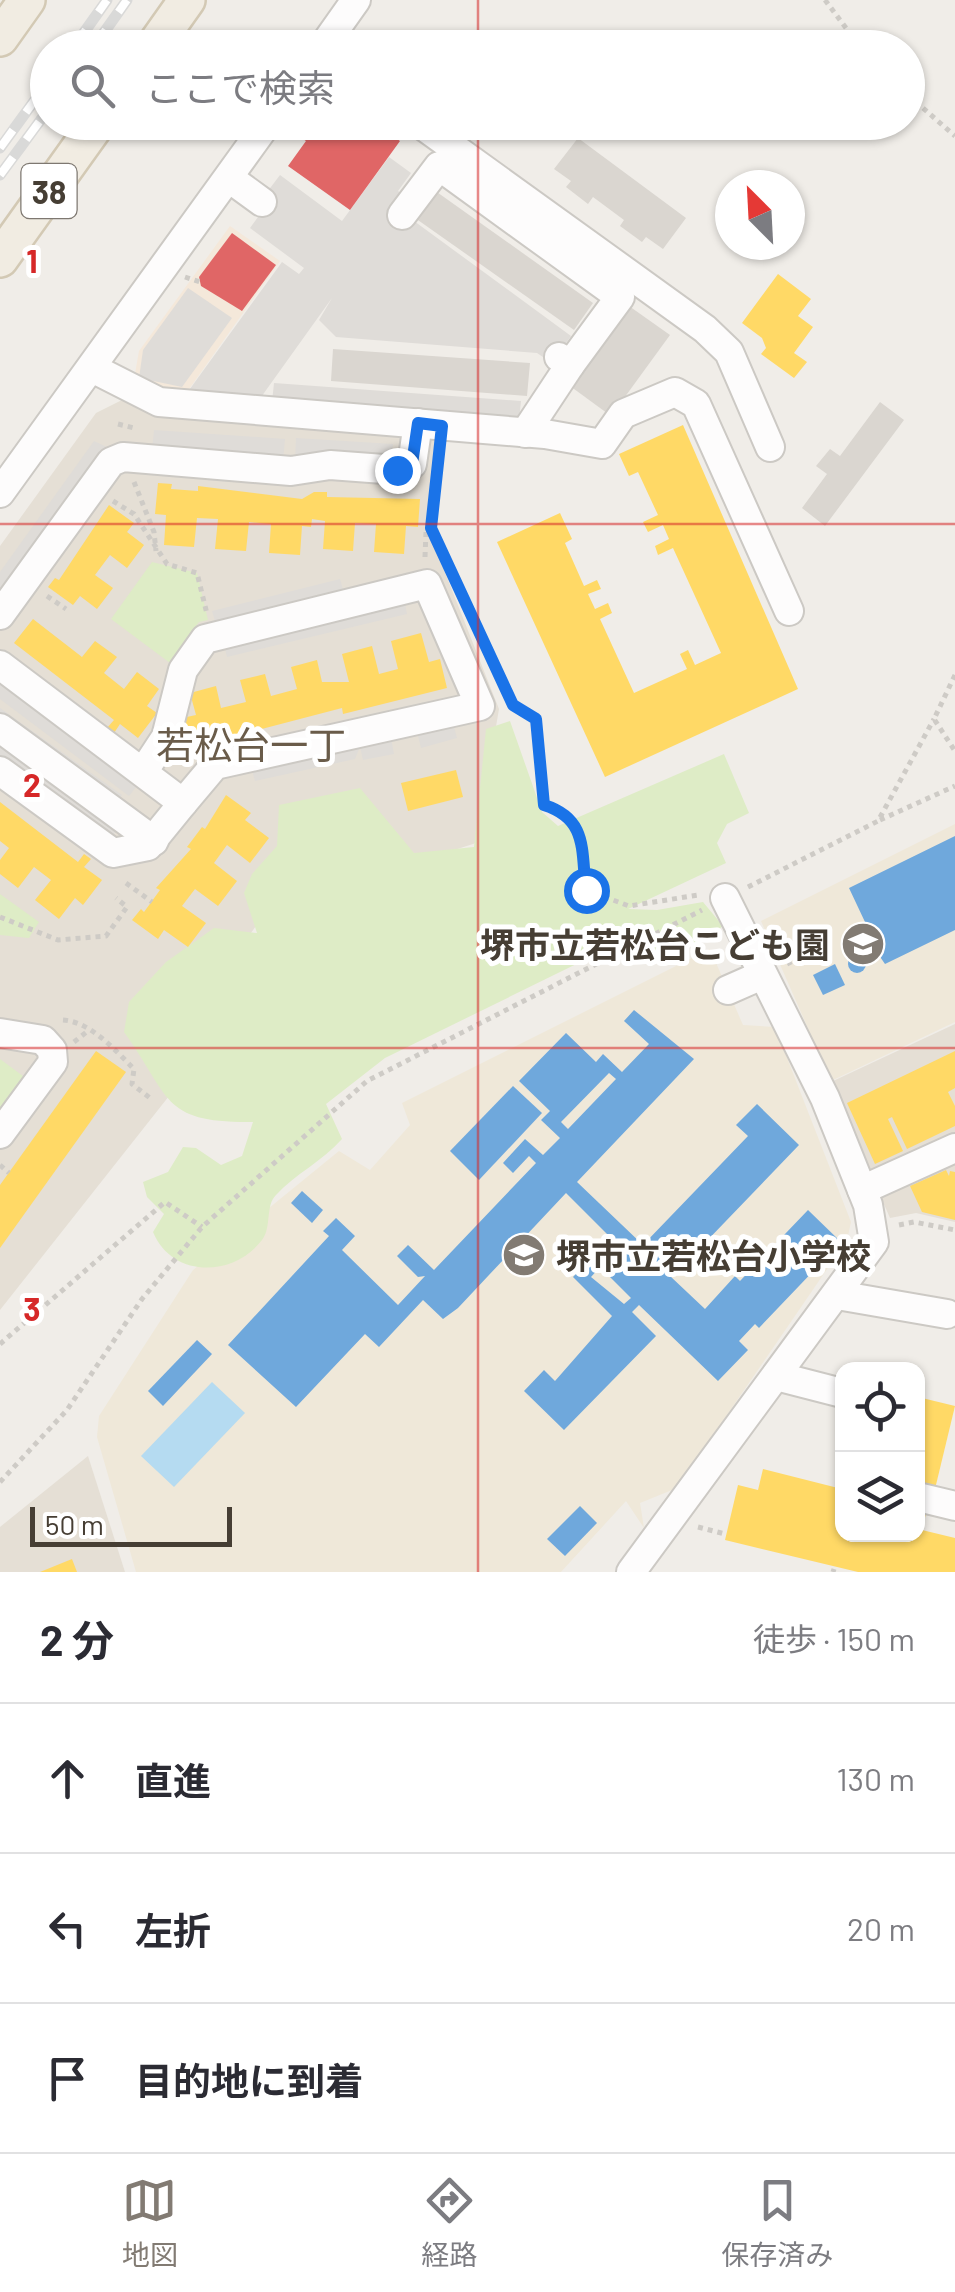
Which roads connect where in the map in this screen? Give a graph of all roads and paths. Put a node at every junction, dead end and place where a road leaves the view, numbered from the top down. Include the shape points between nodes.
1 (27, 0) edge
2 (189, 0) edge
3 (356, 0) edge
4 (824, 0) edge
5 (166, 30) edge
6 (335, 30) edge
7 (848, 30) edge
8 (0, 38) edge
9 (925, 110) edge
10 (955, 136) edge
11 (85, 140) edge
12 (255, 140) edge
13 (444, 140) edge
14 (228, 178) junction
15 (262, 202) dead end
16 (402, 215) dead end
17 (0, 259) edge
18 (185, 276) dead end
19 (200, 282) dead end
20 (92, 368) junction
21 (430, 424) junction
22 (525, 432) junction
23 (770, 447) dead end
24 (0, 493) edge
25 (91, 498) junction
26 (431, 528) junction
27 (156, 551) junction
28 (425, 558) dead end
29 (456, 581) dead end
30 (788, 610) dead end
31 (0, 614) edge
32 (213, 637) junction
33 (0, 665) edge
34 (496, 670) dead end
35 (955, 675) edge
36 (934, 719) junction
37 (0, 728) edge
38 (955, 751) edge
39 (0, 771) edge
40 (143, 772) junction
41 (955, 786) edge
42 (183, 803) junction
43 (878, 820) junction
44 (154, 840) junction
45 (126, 884) dead end
46 (116, 898) dead end
47 (725, 898) junction
48 (152, 902) dead end
49 (0, 916) edge
50 (762, 976) junction
51 (728, 990) dead end
52 (58, 1020) dead end
53 (0, 1032) edge
54 (150, 1098) dead end
55 (0, 1134) edge
56 (955, 1148) edge
57 (0, 1166) edge
58 (8, 1173) dead end
59 (862, 1190) junction
60 (202, 1227) junction
61 (955, 1230) edge
62 (874, 1232) junction
63 (837, 1296) junction
64 (948, 1314) dead end
65 (0, 1344) edge
66 (776, 1376) junction
67 (835, 1390) edge
68 (0, 1482) edge
69 (925, 1499) edge
70 (955, 1506) edge
71 (631, 1572) edge

1 - 8 main road
2 - 5 main road
3 - 6 street
4 - 7 path
9 - 10 path
11 - 17 main road, 38
12 - 14 street
13 - 23 street via 709,323 729,352
14 - 15 street
14 - 20 street
16 - 22 street via 439,166 620,297 564,361
18 - 19 path
20 - 21 street via 159,402 221,401
20 - 24 street
21 - 22 street
21 - 25 street via 412,464 397,470 330,465 291,471 123,457 111,462
21 - 26 path
22 - 30 street via 602,444 623,414 675,392 696,404
25 - 27 path via 112,500 134,514
25 - 27 path via 116,480 134,482
25 - 31 street
26 - 28 path
26 - 29 path
27 - 32 path via 167,564 197,573
32 - 40 street via 204,639 183,670 166,737
32 - 42 street via 427,584 480,706 216,765
33 - 40 street
34 - 47 path via 513,705 536,719 544,805 567,812 578,827 586,890 629,906 696,894
35 - 36 path
36 - 38 path
36 - 43 path
37 - 44 street
39 - 44 street via 113,854
40 - 42 street
41 - 43 path
42 - 44 street
43 - 47 path
45 - 48 path
46 - 49 path via 127,907 106,936 58,940
47 - 50 street
47 - 60 path via 367,1081
50 - 51 street
50 - 59 street via 787,1014
52 - 54 path via 77,1021 114,1050 134,1069 132,1084
53 - 55 street via 44,1040 53,1062
56 - 59 street
57 - 58 path
59 - 62 street
60 - 65 path via 165,1202
60 - 68 path via 66,1410
61 - 62 path via 914,1222
62 - 63 street via 874,1242
63 - 64 street
63 - 66 street
66 - 67 street
66 - 71 street
69 - 70 street

